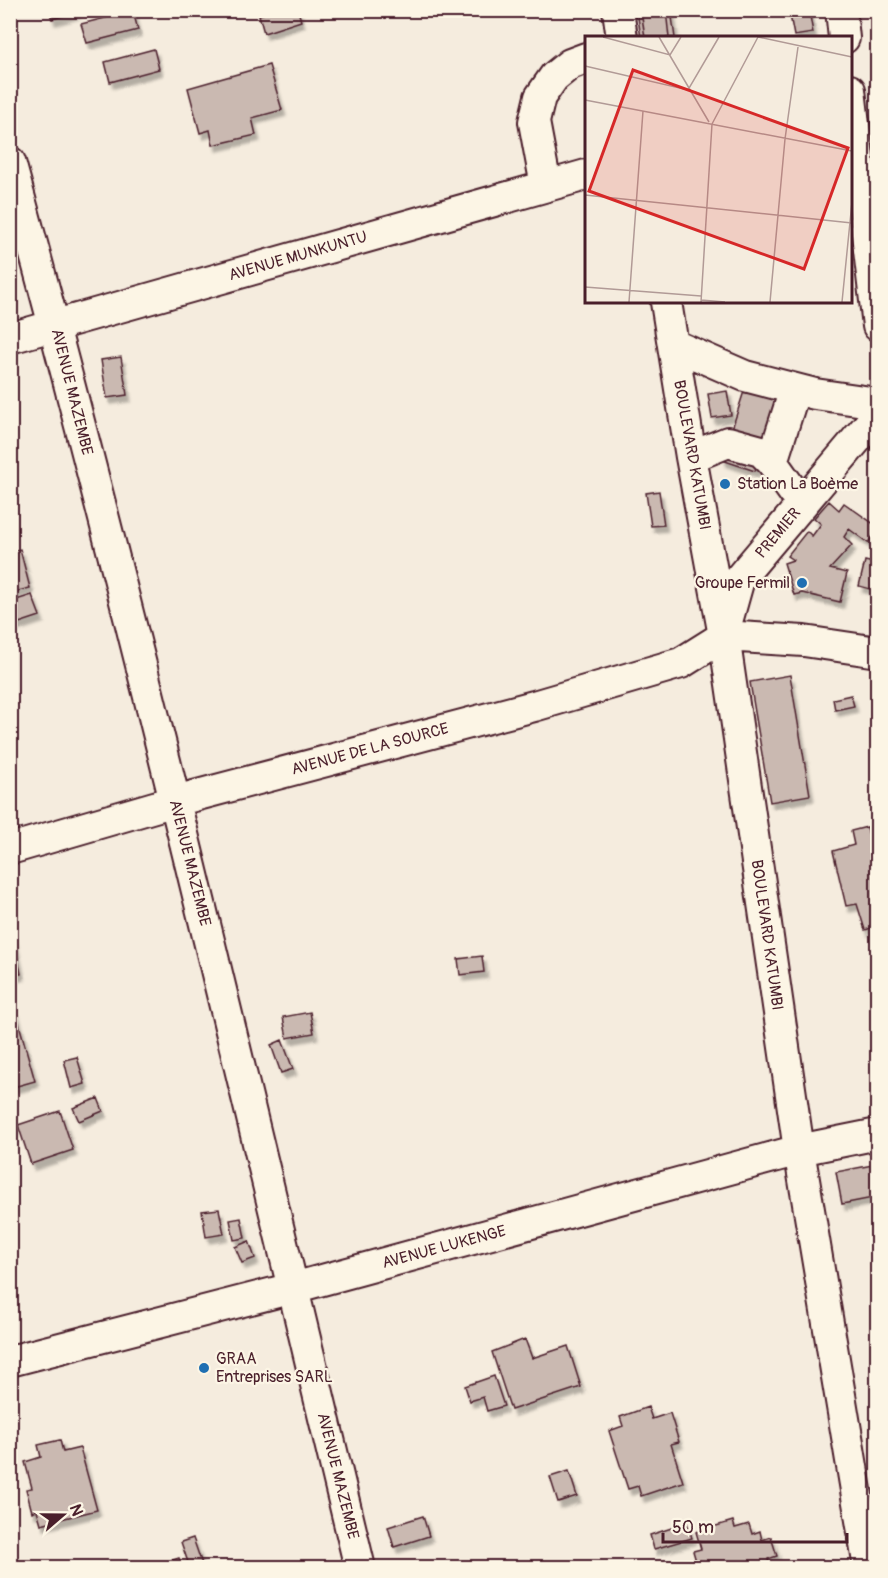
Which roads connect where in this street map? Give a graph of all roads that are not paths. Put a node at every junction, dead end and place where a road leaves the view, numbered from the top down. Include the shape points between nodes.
1 (618, 10) edge
2 (841, 10) edge
3 (622, 36) edge
4 (844, 36) edge
5 (585, 58) edge
6 (852, 107) edge
7 (10, 162) edge
8 (585, 175) edge
9 (546, 186) junction
10 (666, 303) edge
11 (55, 325) junction
12 (878, 326) edge
13 (10, 338) edge
14 (674, 345) junction
15 (795, 389) junction
16 (878, 403) edge
17 (878, 414) edge
18 (691, 457) junction
19 (772, 462) junction
20 (802, 504) junction
21 (723, 636) junction
22 (878, 652) edge
23 (175, 801) junction
24 (10, 849) edge
25 (878, 1134) edge
26 (799, 1150) junction
27 (293, 1288) junction
28 (10, 1361) edge
29 (360, 1568) edge
30 (869, 1568) edge

1 - 3 street
2 - 4 street
5 - 9 street via 562,70 540,97 534,122
6 - 12 street
7 - 11 street, AVENUE MAZEMBE
8 - 9 street, AVENUE MUNKUNTU
9 - 11 street, AVENUE MUNKUNTU
10 - 14 street, BOULEVARD KATUMBI
11 - 13 street, AVENUE MUNKUNTU
11 - 23 street, AVENUE MAZEMBE
14 - 15 street via 745,376
14 - 18 street, BOULEVARD KATUMBI
15 - 16 street
15 - 19 street
17 - 20 street, PREMIER
18 - 19 street via 728,442 761,451
18 - 21 street, BOULEVARD KATUMBI
19 - 20 street
20 - 21 street, PREMIER via 739,579
21 - 22 street via 804,641
21 - 23 street, AVENUE DE LA SOURCE via 681,663
21 - 26 street, BOULEVARD KATUMBI
23 - 24 street, AVENUE DE LA SOURCE
23 - 27 street, AVENUE MAZEMBE
25 - 26 street, AVENUE LUKENGE
26 - 27 street, AVENUE LUKENGE
26 - 30 street, BOULEVARD KATUMBI
27 - 28 street, AVENUE LUKENGE
27 - 29 street, AVENUE MAZEMBE

